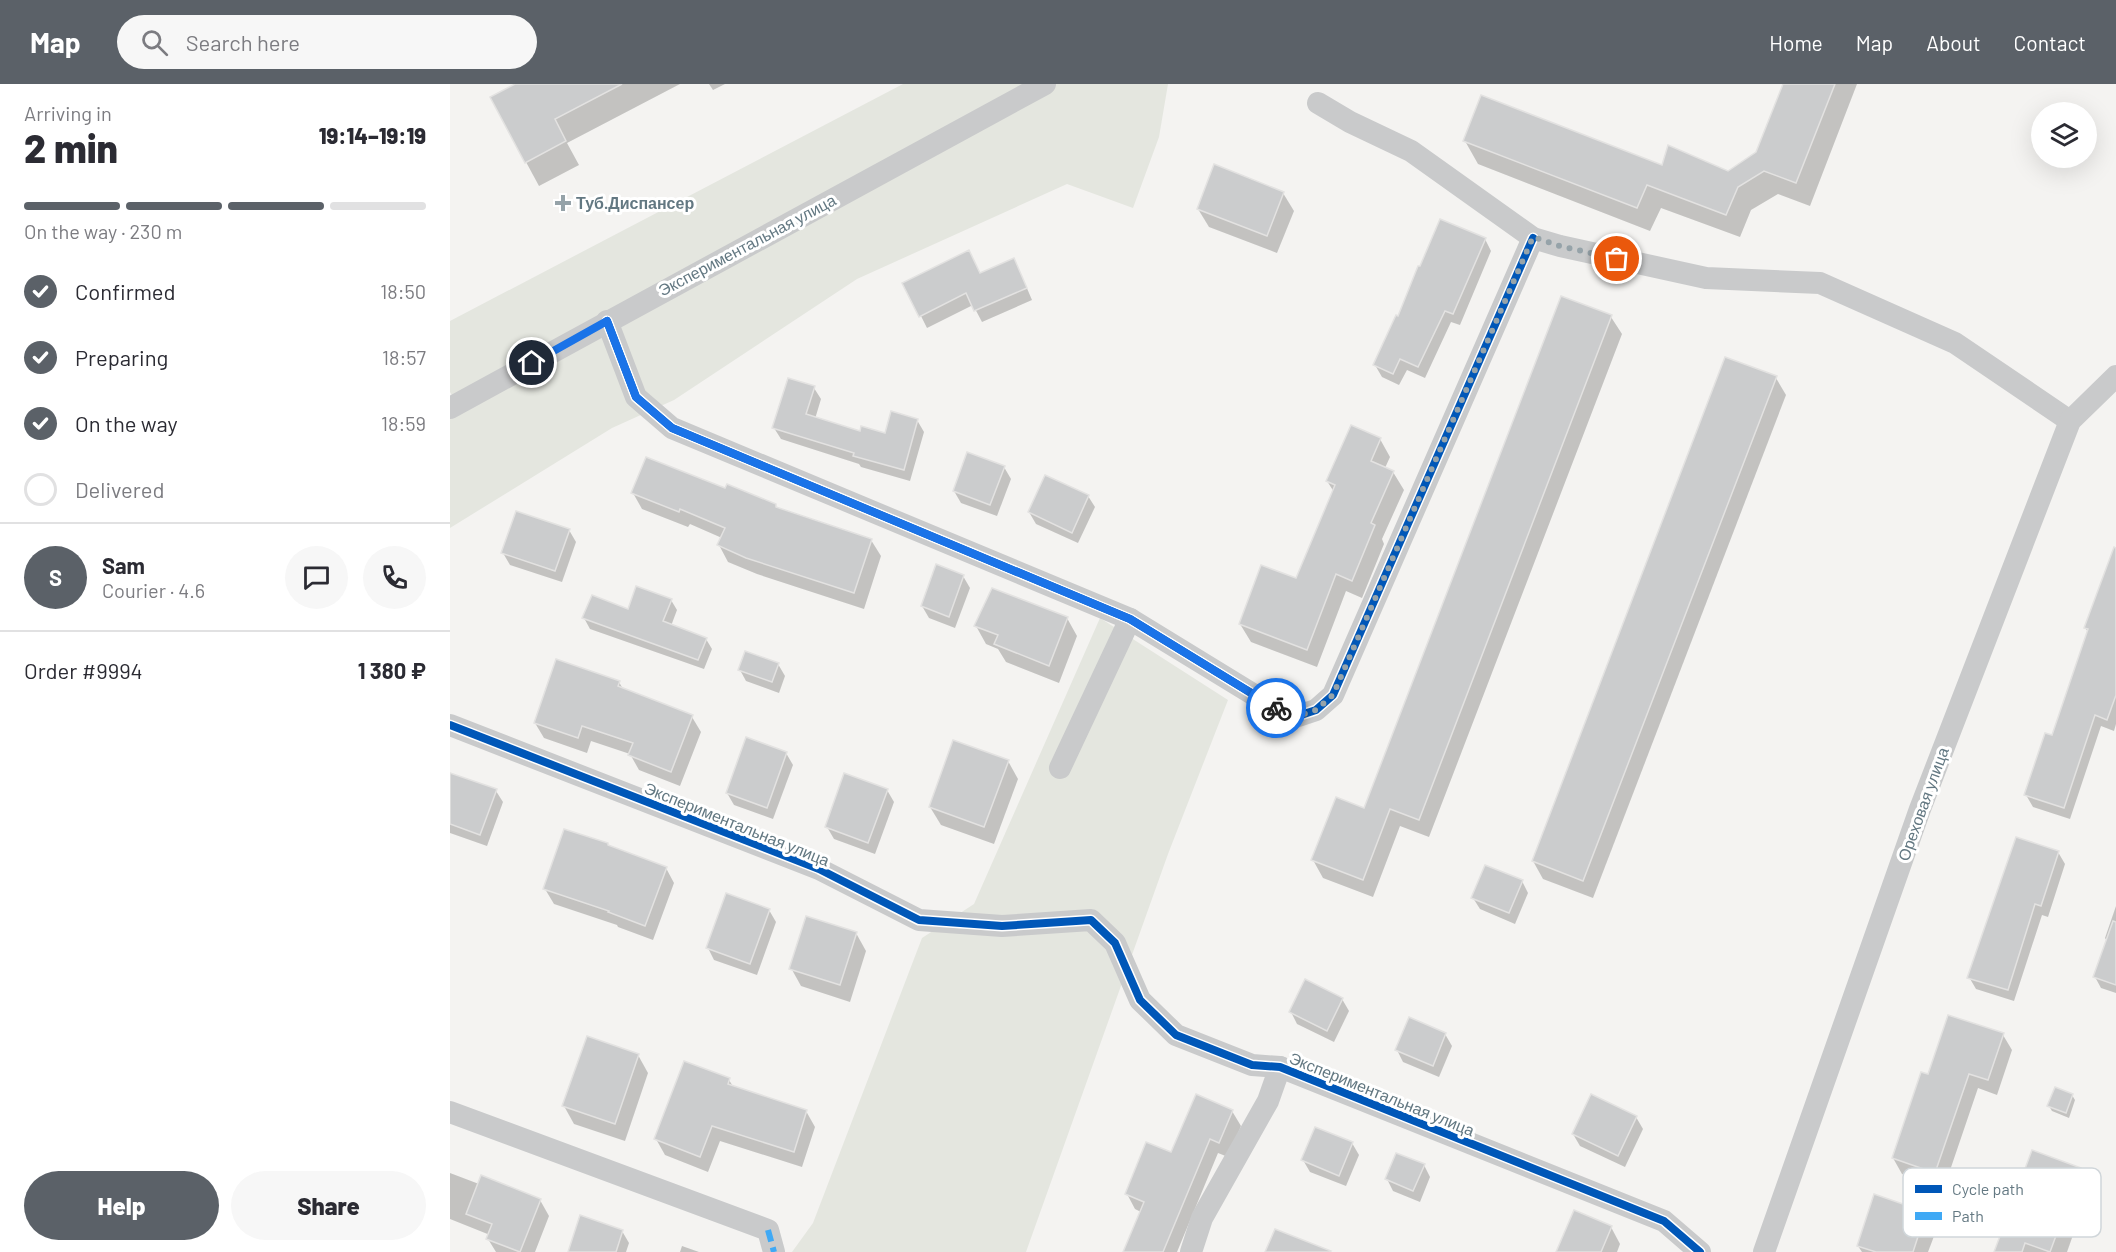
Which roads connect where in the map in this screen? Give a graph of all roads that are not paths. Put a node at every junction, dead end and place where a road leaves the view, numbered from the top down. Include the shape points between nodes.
1 (1045, 84) edge
2 (1318, 103) dead end
3 (1533, 237) junction
4 (607, 321) junction
5 (2116, 376) edge
6 (450, 408) edge
7 (2070, 421) junction
8 (1130, 619) junction
9 (450, 725) edge
10 (1060, 768) dead end
11 (1280, 1067) junction
12 (450, 1112) edge
13 (774, 1252) edge
14 (1191, 1252) edge
15 (1700, 1252) edge
16 (1764, 1252) edge

1 - 4 street, Экспериментальная улица
2 - 3 street via 1411,151
3 - 7 street via 1706,278 1820,283 1955,342
3 - 8 street via 1333,695 1316,710 1292,718
4 - 6 street, Экспериментальная улица
4 - 8 street via 636,397 672,428
5 - 7 street, Ореховая улица
7 - 16 street, Ореховая улица via 1920,809
8 - 10 street
9 - 11 street, Экспериментальная улица via 819,869 919,920 1002,926 1090,920 1115,943 1140,1000 1176,1035 1252,1065
11 - 14 street via 1268,1101 1202,1218
11 - 15 street, Экспериментальная улица via 1664,1221
12 - 13 street via 768,1230

